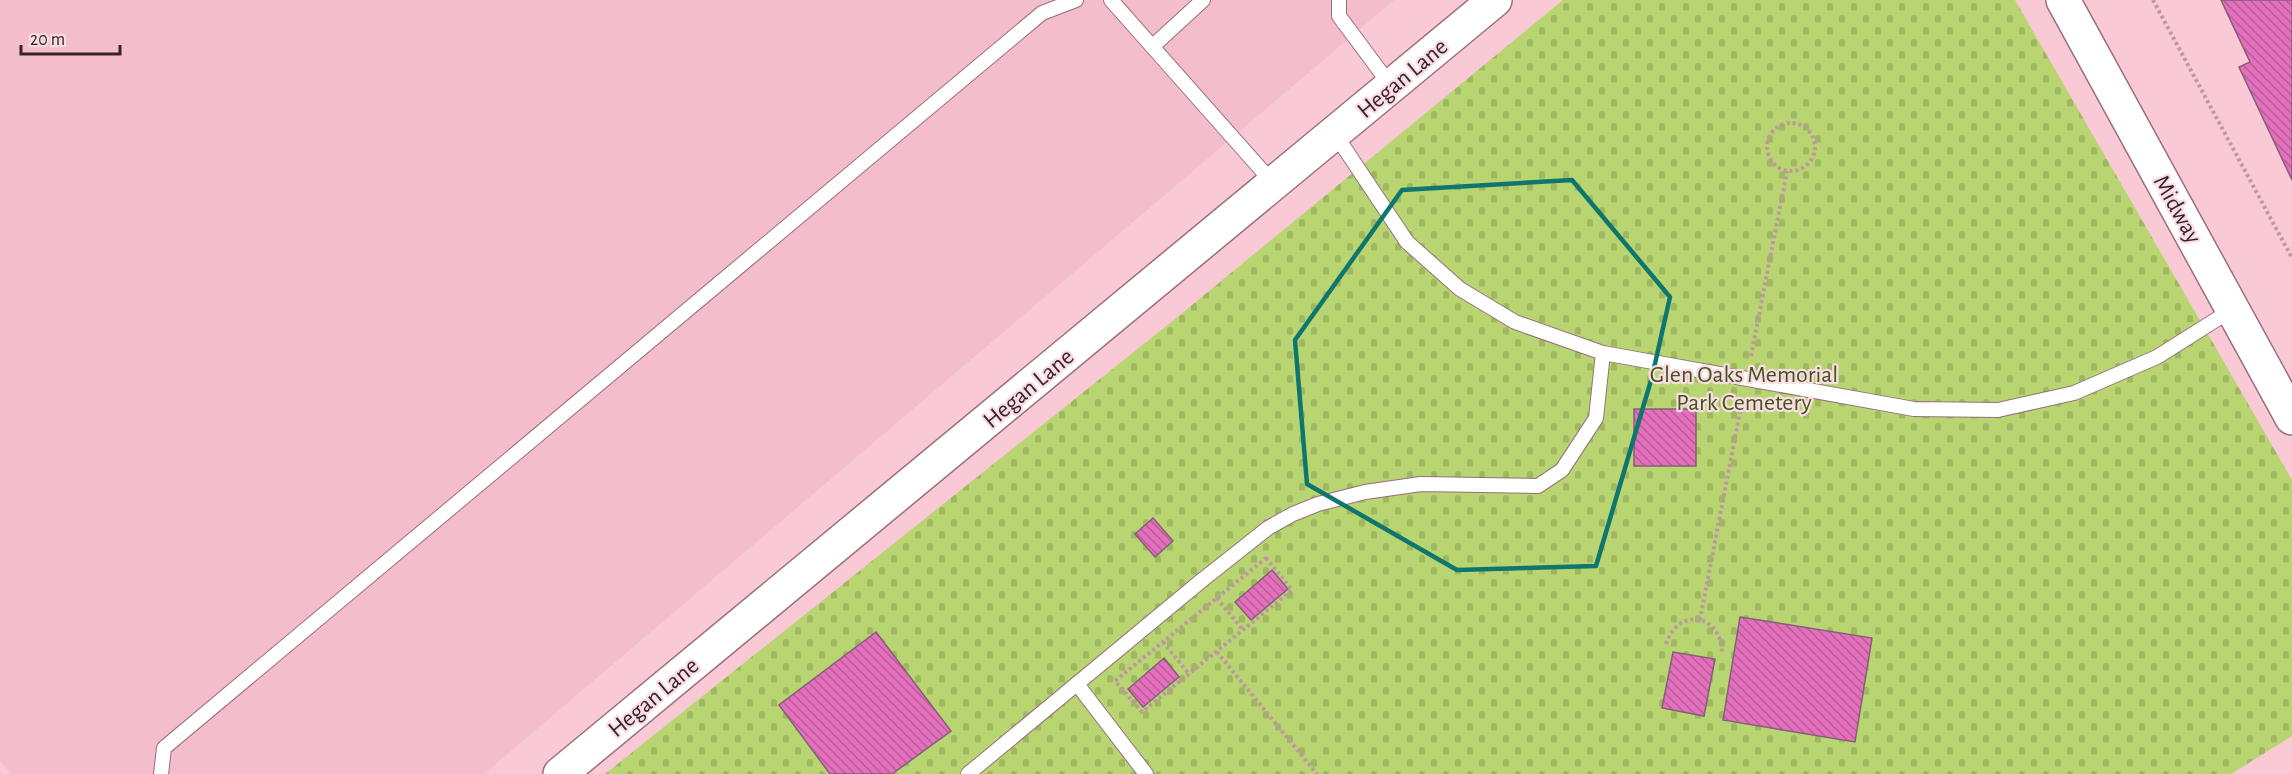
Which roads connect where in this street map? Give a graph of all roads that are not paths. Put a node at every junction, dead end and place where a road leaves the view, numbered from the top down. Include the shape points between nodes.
1 (1076, 0) edge
2 (1111, 0) edge
3 (1203, 0) edge
4 (1339, 0) edge
5 (1494, 0) edge
6 (2063, 0) edge
7 (1152, 46) junction
8 (1391, 86) junction
9 (1335, 134) junction
10 (1274, 184) junction
11 (2233, 309) junction
12 (1603, 353) junction
13 (2292, 418) edge
14 (1077, 684) junction
15 (161, 774) edge
16 (560, 774) edge
17 (968, 774) edge
18 (1146, 774) edge

1 - 15 lane via 1042,13 164,748
2 - 7 lane
3 - 7 lane
4 - 8 lane via 1339,16
5 - 8 street, Hegan Lane
6 - 11 street, Midway
7 - 10 lane
8 - 9 street, Hegan Lane
9 - 10 street, Hegan Lane
9 - 12 lane via 1407,242 1460,289 1515,322
10 - 16 street, Hegan Lane
11 - 12 lane via 2157,357 2095,384 2074,393 1998,410 1914,409
11 - 13 street, Midway
12 - 14 lane via 1596,418 1562,470 1538,486 1421,484 1365,492 1293,514 1268,528
14 - 17 lane
14 - 18 lane

